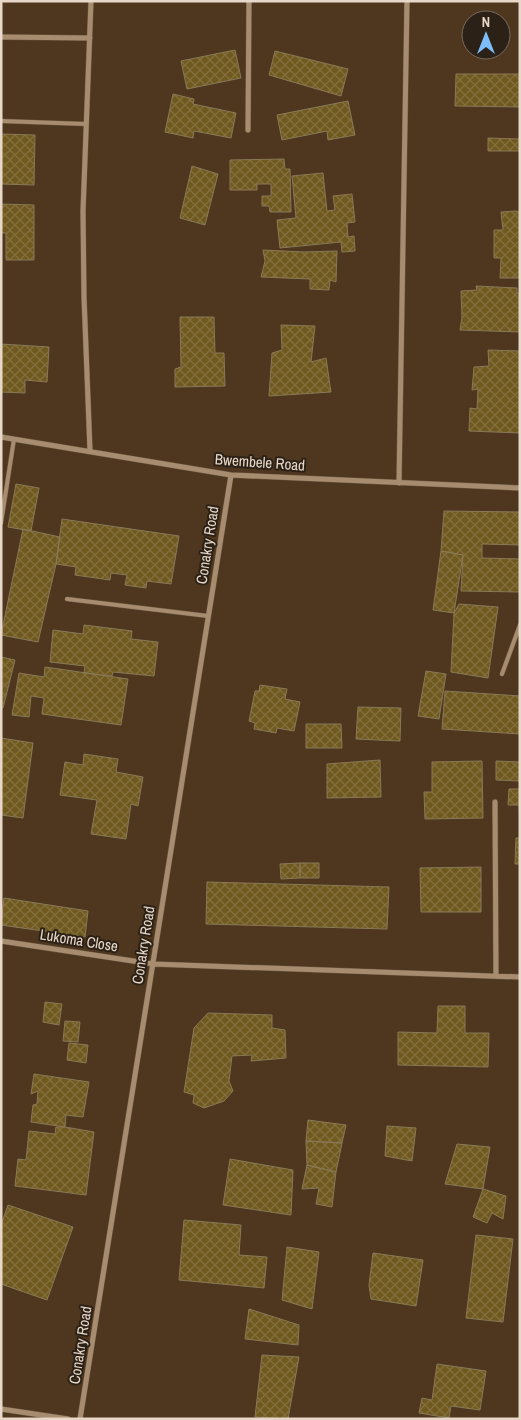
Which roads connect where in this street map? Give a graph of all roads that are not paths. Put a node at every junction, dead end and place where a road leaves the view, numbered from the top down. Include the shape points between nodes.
1 (91, 1) edge
2 (249, 1) edge
3 (407, 1) edge
4 (1, 37) edge
5 (90, 38) junction
6 (1, 121) edge
7 (86, 124) junction
8 (248, 130) dead end
9 (1, 437) edge
10 (14, 439) junction
11 (90, 451) junction
12 (231, 475) junction
13 (399, 483) junction
14 (520, 488) edge
15 (1, 524) edge
16 (67, 599) dead end
17 (208, 616) junction
18 (520, 625) edge
19 (502, 674) dead end
20 (495, 802) dead end
21 (1, 941) edge
22 (153, 964) junction
23 (496, 976) junction
24 (520, 976) edge
25 (1, 1409) edge
26 (68, 1419) edge
27 (80, 1419) edge

1 - 5 street
2 - 8 street
3 - 13 street
4 - 5 street
5 - 7 street
6 - 7 lane
7 - 11 street via 84,297
9 - 10 street, Bwembele Road
10 - 11 street, Bwembele Road
10 - 15 lane
11 - 12 street, Bwembele Road
12 - 13 street, Bwembele Road
12 - 17 street, Conakry Road
13 - 14 street, Bwembele Road
16 - 17 lane
17 - 22 street, Conakry Road
18 - 19 lane
20 - 23 street
21 - 22 street, Lukoma Close
22 - 23 street, Lukoma Close
22 - 27 street, Conakry Road
23 - 24 street, Lukoma Close
25 - 26 street

